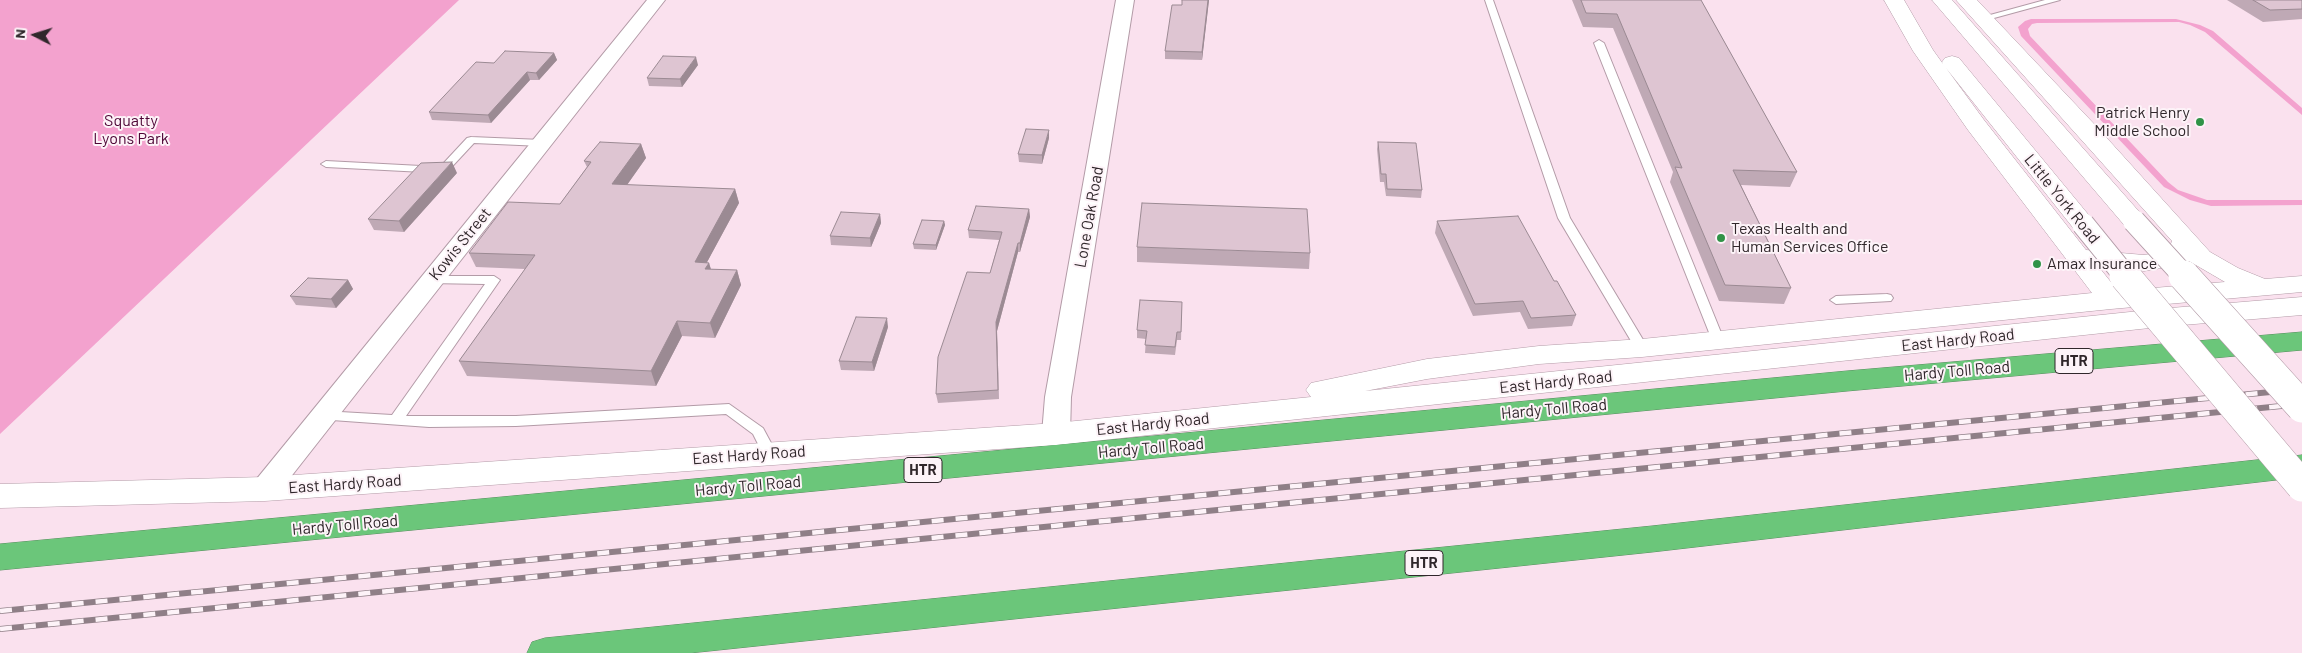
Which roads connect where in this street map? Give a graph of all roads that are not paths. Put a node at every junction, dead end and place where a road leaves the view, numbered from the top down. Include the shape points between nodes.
1 (656, 0) edge
2 (1125, 0) edge
3 (1489, 0) edge
4 (1894, 0) edge
5 (1904, 0) edge
6 (1942, 0) edge
7 (1966, 0) edge
8 (2056, 0) edge
9 (1983, 18) junction
10 (1599, 43) dead end
11 (542, 143) junction
12 (326, 164) dead end
13 (2075, 234) junction
14 (2183, 238) junction
15 (432, 280) junction
16 (2302, 284) edge
17 (2261, 287) junction
18 (1887, 298) dead end
19 (1836, 300) dead end
20 (2111, 300) junction
21 (2302, 306) edge
22 (2218, 313) junction
23 (2159, 318) junction
24 (1718, 340) junction
25 (2302, 341) edge
26 (1642, 348) junction
27 (2302, 407) edge
28 (323, 416) junction
29 (396, 420) junction
30 (1056, 434) junction
31 (770, 454) junction
32 (2302, 466) edge
33 (2302, 486) edge
34 (265, 489) junction
35 (0, 496) edge
36 (0, 557) edge
37 (545, 653) edge

1 - 11 street, Kowis Street
2 - 30 street, Lone Oak Road via 1058,397
3 - 26 lane via 1564,218
4 - 13 main road via 1939,73
5 - 13 main road, Little York Road
6 - 22 main road, bridge
7 - 9 main road
8 - 9 lane
9 - 14 main road
10 - 24 lane
11 - 12 lane via 471,140 443,170
11 - 15 street, Kowis Street
13 - 14 main road via 2092,257 2144,263 2179,257
13 - 20 main road
13 - 23 main road, Little York Road, bridge
14 - 17 main road via 2201,258
15 - 28 street, Kowis Street
15 - 29 lane via 494,280
16 - 17 main road
17 - 20 main road
18 - 19 lane
20 - 24 main road
21 - 22 main road, East Hardy Road
22 - 23 main road, East Hardy Road
22 - 27 main road, bridge
23 - 30 main road, East Hardy Road
23 - 33 main road, Little York Road, bridge
24 - 26 main road
25 - 36 highway, Hardy Toll Road / HTR via 1837,382
26 - 30 main road via 1539,355 1428,369
28 - 29 lane
28 - 34 street, Kowis Street
29 - 31 lane via 516,421 729,409 758,430
30 - 31 main road, East Hardy Road
31 - 34 main road, East Hardy Road
32 - 37 highway, HTR via 1652,540
34 - 35 main road, East Hardy Road

